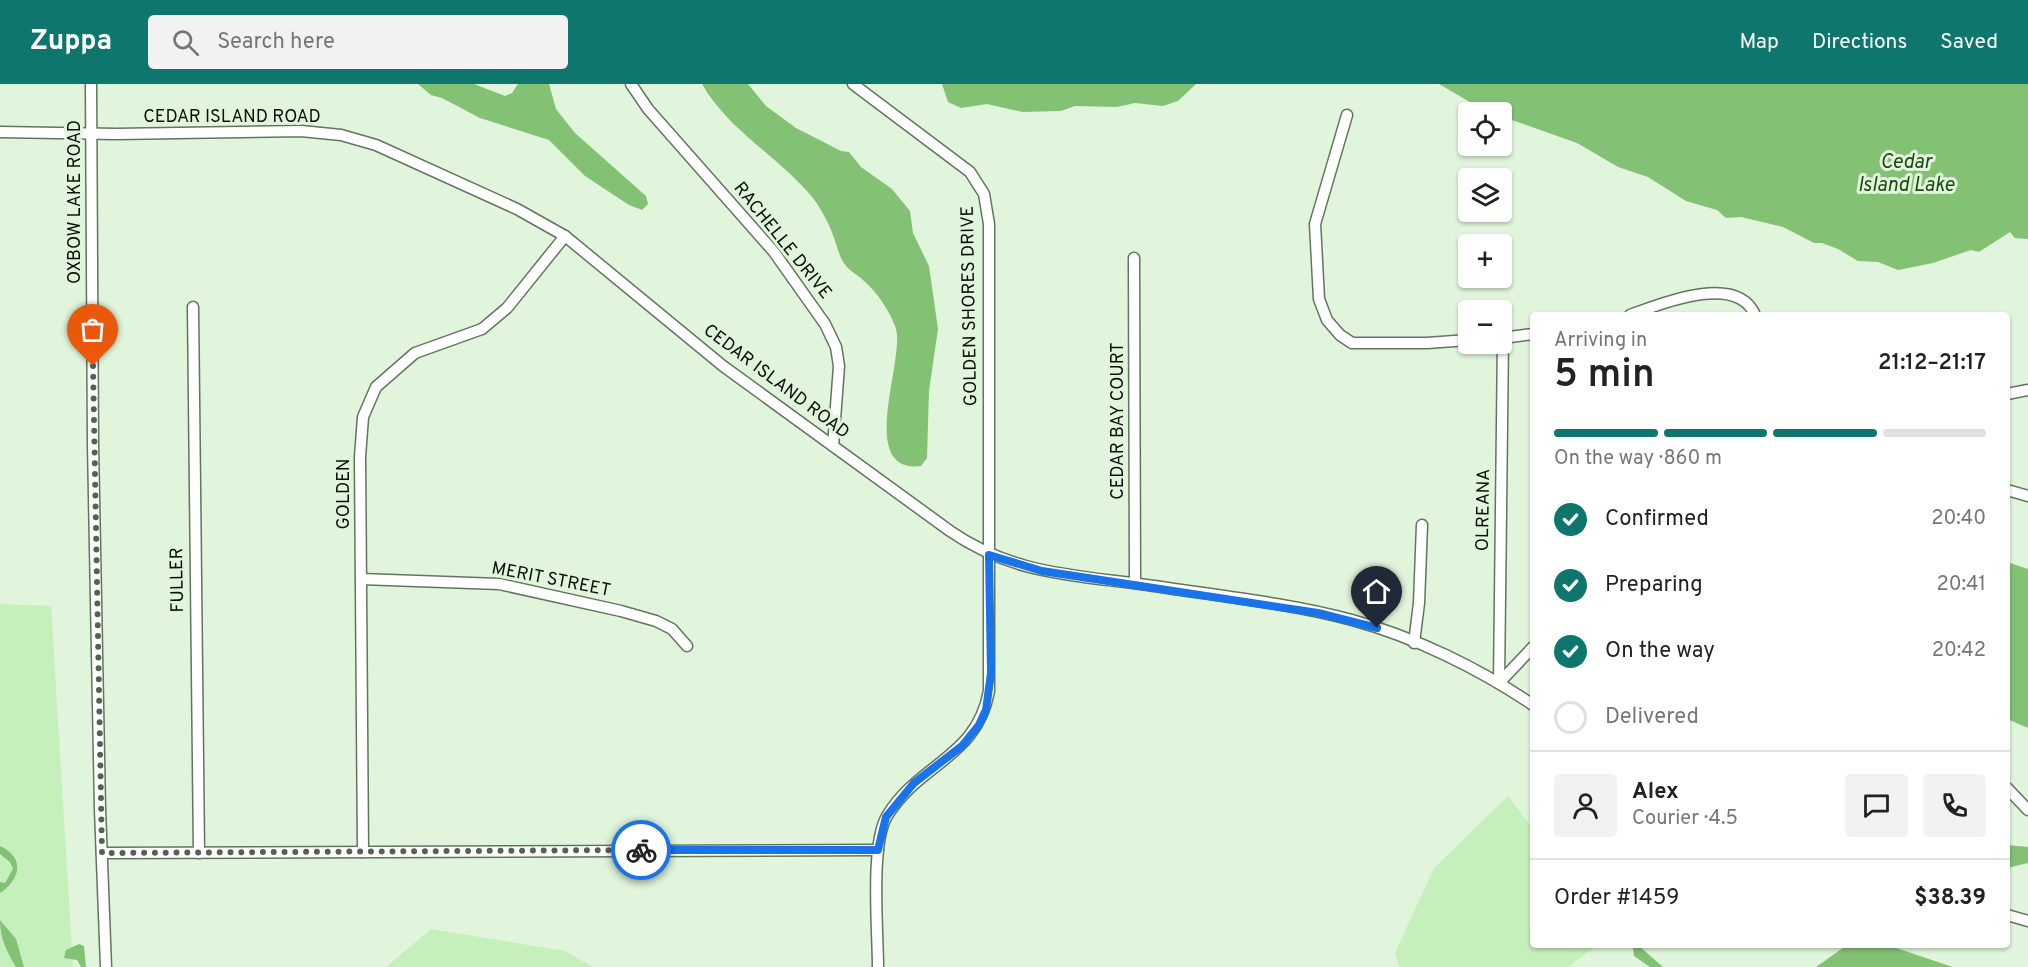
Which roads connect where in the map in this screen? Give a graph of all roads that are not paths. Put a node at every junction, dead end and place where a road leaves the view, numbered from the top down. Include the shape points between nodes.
1 (91, 84) edge
2 (631, 84) edge
3 (854, 84) edge
4 (1347, 115) dead end
5 (0, 132) edge
6 (91, 134) junction
7 (565, 236) junction
8 (1134, 258) dead end
9 (193, 307) dead end
10 (1652, 311) edge
11 (1752, 312) edge
12 (1530, 334) edge
13 (1512, 337) edge
14 (1458, 341) edge
15 (1502, 354) edge
16 (2028, 390) edge
17 (2010, 393) edge
18 (833, 446) junction
19 (2010, 491) edge
20 (2028, 495) edge
21 (1422, 525) dead end
22 (989, 555) junction
23 (361, 579) junction
24 (1135, 584) junction
25 (1414, 643) junction
26 (687, 646) dead end
27 (1530, 650) edge
28 (1499, 683) junction
29 (1530, 703) edge
30 (2010, 791) edge
31 (2028, 810) edge
32 (878, 850) junction
33 (363, 852) junction
34 (102, 853) junction
35 (199, 853) junction
36 (2010, 916) edge
37 (2028, 921) edge
38 (106, 967) edge
39 (878, 967) edge

1 - 6 street, OXBOW LAKE ROAD
2 - 18 street, RACHELLE DRIVE via 648,109 779,258 825,324 838,361
3 - 22 street, GOLDEN SHORES DRIVE via 961,165 977,181 985,198 989,224
4 - 14 street via 1315,224 1319,299 1327,320 1352,343
5 - 6 street, CEDAR ISLAND ROAD
6 - 7 street, CEDAR ISLAND ROAD via 279,131 352,137 502,202
6 - 34 street, OXBOW LAKE ROAD
7 - 18 street, CEDAR ISLAND ROAD via 718,362
7 - 23 street, GOLDEN via 507,308 482,329 415,353 376,387 363,417
8 - 24 street, CEDAR BAY COURT
9 - 35 street, FULLER
10 - 11 street via 1689,296 1725,293 1740,299
12 - 13 street
15 - 28 street, OLREANA
16 - 17 street
18 - 22 street, CEDAR ISLAND ROAD
19 - 20 street
21 - 25 street
22 - 24 street, CEDAR ISLAND ROAD via 1042,571
22 - 32 street, GOLDEN SHORES DRIVE via 991,673 986,710 962,746 914,783 886,817
23 - 26 street, MERIT STREET via 499,584 656,621 672,630
23 - 33 street, GOLDEN
24 - 25 street, CEDAR ISLAND ROAD via 1340,617
25 - 28 street, CEDAR ISLAND ROAD
27 - 28 street
28 - 29 street, CEDAR ISLAND ROAD
30 - 31 street
32 - 33 street
32 - 39 street, GOLDEN SHORES DRIVE
33 - 35 street
34 - 35 street
34 - 38 street, OXBOW LAKE ROAD
36 - 37 street

